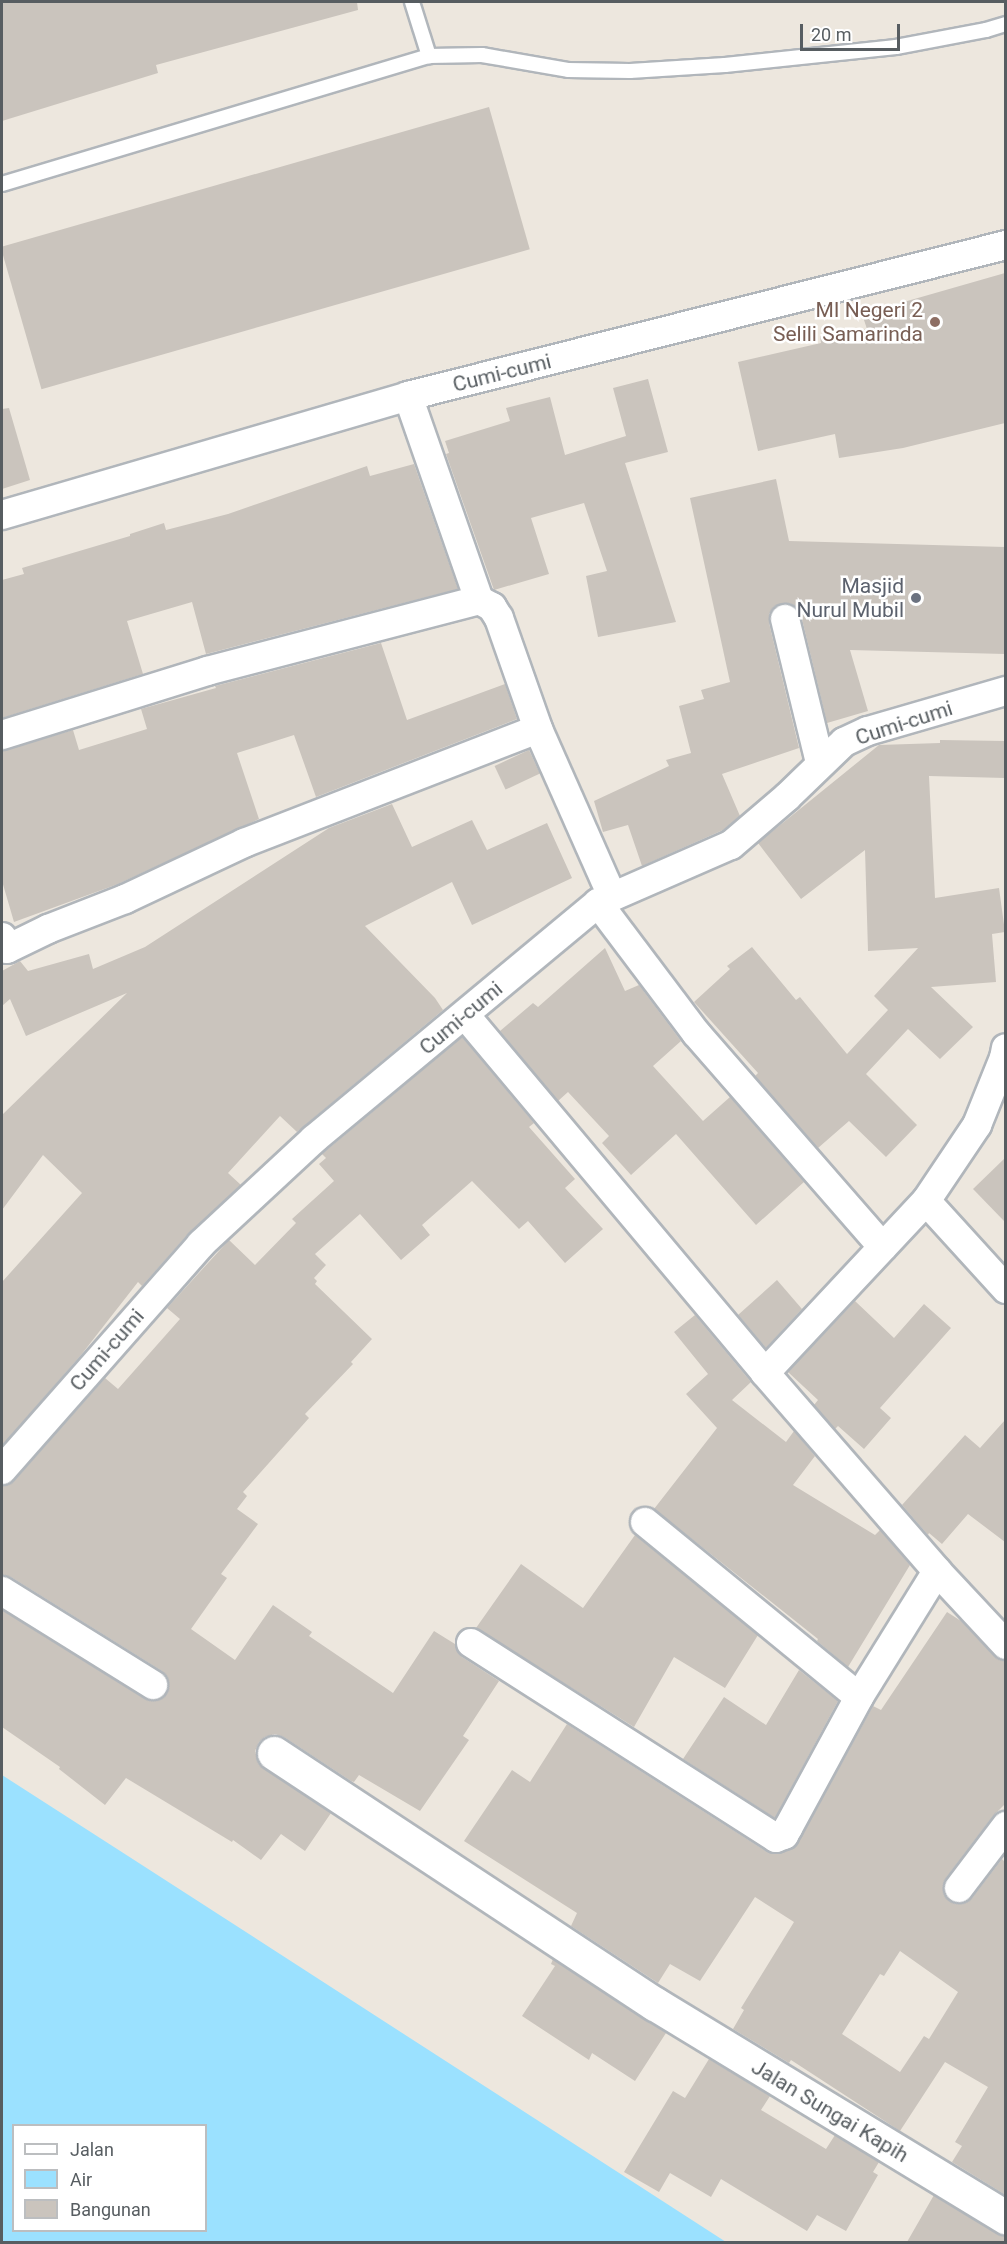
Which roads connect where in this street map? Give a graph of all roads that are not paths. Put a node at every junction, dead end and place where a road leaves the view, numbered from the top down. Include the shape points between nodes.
1 (412, 2) edge
2 (1005, 24) edge
3 (429, 56) junction
4 (2, 184) edge
5 (1005, 245) edge
6 (408, 396) junction
7 (2, 514) edge
8 (479, 600) junction
9 (785, 619) dead end
10 (1005, 692) edge
11 (538, 729) junction
12 (2, 735) edge
13 (820, 764) junction
14 (605, 900) junction
15 (3, 946) edge
16 (465, 1015) junction
17 (1005, 1055) edge
18 (926, 1201) junction
19 (883, 1247) junction
20 (1005, 1289) edge
21 (765, 1373) junction
22 (2, 1470) edge
23 (645, 1522) dead end
24 (937, 1571) junction
25 (2, 1591) edge
26 (471, 1643) dead end
27 (1005, 1645) edge
28 (153, 1685) dead end
29 (859, 1697) junction
30 (274, 1753) dead end
31 (1005, 1826) edge
32 (959, 1888) dead end
33 (1005, 2217) edge

1 - 3 lane
2 - 3 lane via 896,47 642,70 568,70 482,56
3 - 4 lane
5 - 6 street, Cumi-cumi
6 - 7 street, Cumi-cumi
6 - 8 street
8 - 11 street via 492,607 499,618
8 - 12 street via 207,671
9 - 13 street
10 - 13 street, Cumi-cumi via 868,732 844,742
11 - 14 street
11 - 15 street via 244,843 125,899
13 - 14 street, Cumi-cumi via 731,845
14 - 16 street, Cumi-cumi
14 - 19 street via 696,1033
16 - 21 street
16 - 22 street, Cumi-cumi via 314,1139 201,1244
17 - 18 street via 977,1125
18 - 19 street
18 - 20 street
19 - 21 street
21 - 24 street
23 - 29 street
24 - 27 street
24 - 29 street
25 - 28 street
26 - 29 street via 776,1838 784,1835
30 - 33 street, Jalan Sungai Kapih via 655,2004
31 - 32 street

